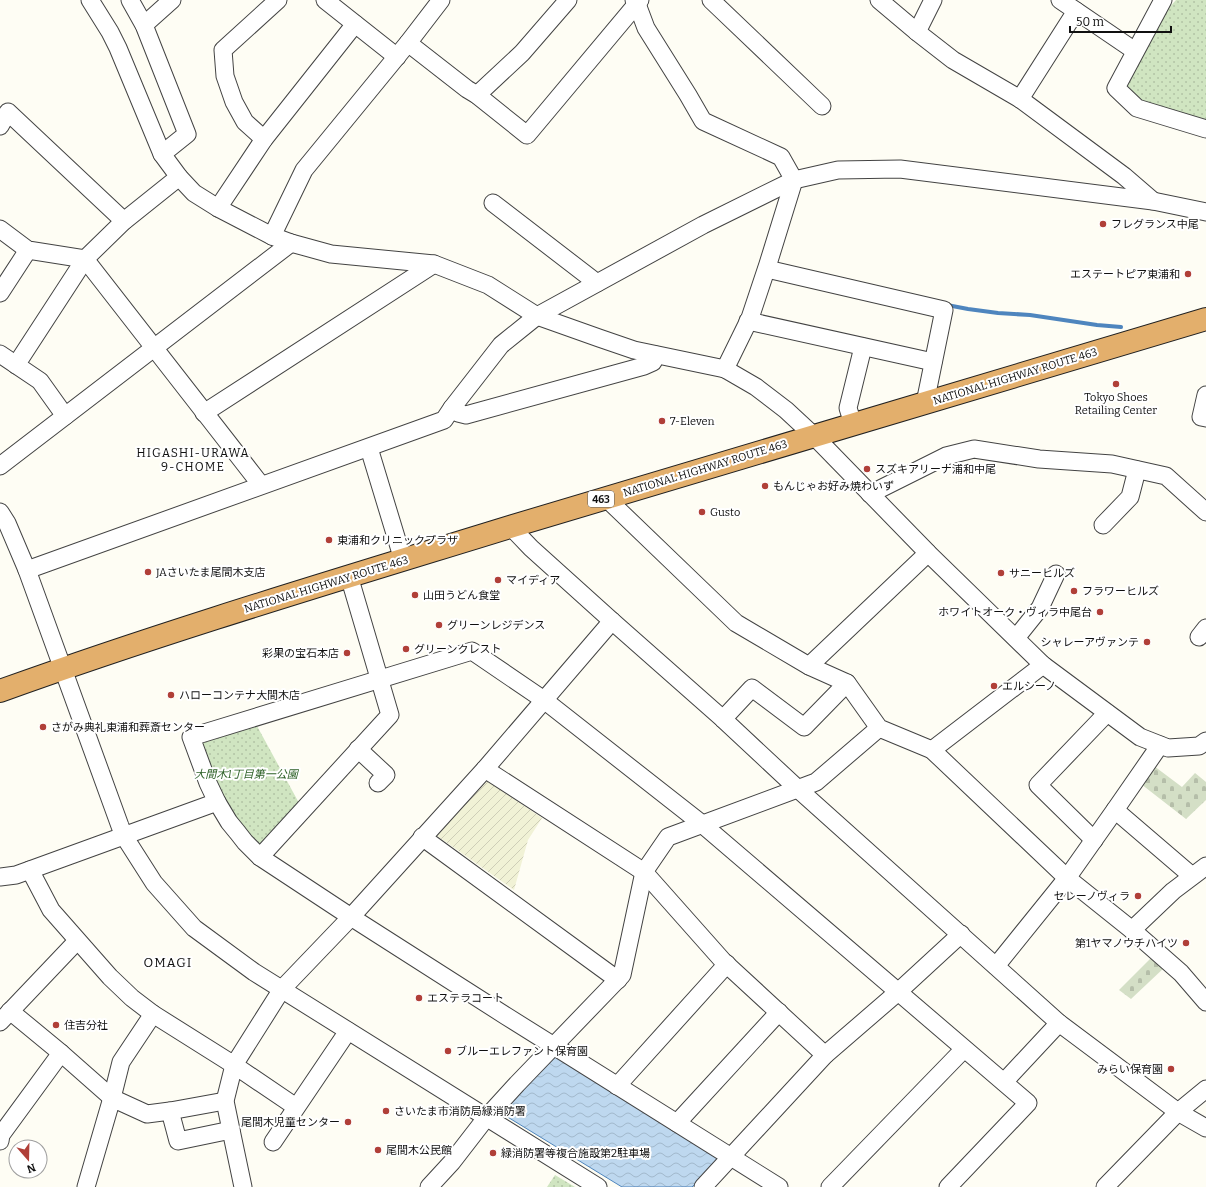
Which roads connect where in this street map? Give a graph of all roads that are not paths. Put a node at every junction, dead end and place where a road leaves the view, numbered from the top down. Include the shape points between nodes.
1 (90, 0) edge
2 (130, 0) edge
3 (172, 0) edge
4 (278, 0) edge
5 (325, 0) edge
6 (568, 0) edge
7 (711, 0) edge
8 (879, 0) edge
9 (933, 0) edge
10 (1060, 0) edge
11 (1163, 0) edge
12 (439, 1) edge
13 (637, 1) edge
14 (1076, 10) junction
15 (355, 24) junction
16 (144, 25) junction
17 (917, 32) junction
18 (408, 43) junction
19 (1135, 51) junction
20 (397, 57) junction
21 (477, 95) junction
22 (1020, 99) junction
23 (822, 106) dead end
24 (0, 126) edge
25 (1206, 129) edge
26 (264, 139) junction
27 (162, 154) junction
28 (180, 177) junction
29 (794, 180) junction
30 (1153, 201) junction
31 (493, 203) dead end
32 (218, 208) junction
33 (1206, 212) edge
34 (124, 221) junction
35 (0, 229) edge
36 (272, 236) junction
37 (291, 243) junction
38 (28, 250) junction
39 (85, 260) junction
40 (434, 264) junction
41 (767, 269) junction
42 (597, 283) junction
43 (0, 294) edge
44 (537, 316) junction
45 (1206, 319) edge
46 (748, 321) junction
47 (863, 347) junction
48 (154, 348) junction
49 (0, 354) edge
50 (656, 355) junction
51 (933, 362) junction
52 (16, 365) junction
53 (725, 369) junction
54 (1206, 395) edge
55 (925, 403) junction
56 (452, 408) junction
57 (204, 413) junction
58 (65, 416) junction
59 (1206, 418) edge
60 (853, 424) junction
61 (814, 436) junction
62 (369, 448) junction
63 (0, 466) edge
64 (1137, 470) junction
65 (261, 485) junction
66 (870, 494) junction
67 (606, 498) junction
68 (0, 512) edge
69 (1206, 512) edge
70 (1104, 525) dead end
71 (511, 527) junction
72 (928, 553) junction
73 (403, 560) junction
74 (27, 570) junction
75 (1056, 574) dead end
76 (349, 576) junction
77 (612, 621) junction
78 (1016, 638) junction
79 (1043, 665) junction
80 (809, 666) junction
81 (62, 669) junction
82 (380, 679) junction
83 (848, 683) junction
84 (0, 691) edge
85 (544, 700) junction
86 (1107, 713) junction
87 (723, 719) junction
88 (879, 728) junction
89 (1160, 744) junction
90 (1204, 746) edge
91 (358, 749) junction
92 (932, 750) junction
93 (485, 769) junction
94 (378, 783) dead end
95 (798, 788) junction
96 (217, 802) junction
97 (1115, 810) junction
98 (702, 824) junction
99 (124, 836) junction
100 (422, 837) junction
101 (1094, 840) junction
102 (260, 857) junction
103 (1206, 866) edge
104 (30, 870) junction
105 (644, 872) junction
106 (0, 876) edge
107 (1192, 876) junction
108 (1067, 878) junction
109 (351, 917) junction
110 (1132, 930) junction
111 (961, 934) junction
112 (77, 941) junction
113 (726, 964) junction
114 (996, 966) junction
115 (618, 980) junction
116 (282, 989) junction
117 (898, 992) junction
118 (1206, 1002) edge
119 (779, 1012) junction
120 (153, 1014) junction
121 (5, 1016) edge
122 (1058, 1023) junction
123 (348, 1031) junction
124 (555, 1046) junction
125 (964, 1049) junction
126 (61, 1053) junction
127 (825, 1055) junction
128 (234, 1065) junction
129 (1004, 1082) junction
130 (617, 1086) junction
131 (1206, 1089) edge
132 (112, 1098) junction
133 (225, 1101) junction
134 (296, 1107) junction
135 (170, 1111) junction
136 (1178, 1112) junction
137 (486, 1118) junction
138 (677, 1124) junction
139 (1206, 1128) edge
140 (231, 1130) junction
141 (0, 1141) edge
142 (273, 1142) dead end
143 (731, 1157) junction
144 (958, 1184) edge
145 (86, 1187) edge
146 (243, 1187) edge
147 (429, 1187) edge
148 (598, 1187) edge
149 (703, 1187) edge
150 (779, 1187) edge
151 (830, 1187) edge
152 (1105, 1187) edge

1 - 27 street via 118,48
2 - 16 street
3 - 16 street
4 - 26 street via 223,50 225,76 234,102 245,122
5 - 15 street
6 - 21 street via 522,53
7 - 23 street
8 - 17 street
9 - 17 street
10 - 14 street
11 - 19 street
12 - 18 street
13 - 21 street via 527,135
13 - 29 street via 646,28 703,121 781,156
14 - 19 street
14 - 22 street
15 - 20 street
15 - 26 street
16 - 27 street via 187,134
17 - 22 street via 953,60
18 - 20 street
18 - 21 street
19 - 25 street via 1116,88 1137,108
20 - 36 street via 304,170
22 - 30 street via 1124,176
24 - 34 street via 8,112
26 - 32 street
27 - 28 street
28 - 32 street via 194,193
28 - 34 street
29 - 30 street via 838,170 900,169
29 - 41 street
29 - 42 street via 703,225
30 - 33 street
31 - 42 street
32 - 36 street
34 - 39 street
35 - 38 street
36 - 37 street
37 - 40 street via 332,254
37 - 48 street
38 - 39 street
38 - 43 street
39 - 48 street
39 - 52 street
40 - 44 street via 488,285
40 - 57 street
41 - 46 street
41 - 51 street via 944,310
42 - 44 street
44 - 50 street via 634,350
44 - 56 street via 501,345
45 - 55 highway, NATIONAL HIGHWAY ROUTE 463 / 463
46 - 47 street
46 - 53 street
47 - 51 street
47 - 60 street via 848,408
48 - 57 street
48 - 58 street
49 - 52 street
50 - 53 street
50 - 56 street via 653,362 644,366 466,415
51 - 55 street
52 - 58 street via 40,381
53 - 61 street via 756,387
54 - 59 street via 1202,417
55 - 60 highway, NATIONAL HIGHWAY ROUTE 463 / 463
56 - 62 street via 444,420
57 - 65 street
58 - 63 street
60 - 61 highway, NATIONAL HIGHWAY ROUTE 463 / 463
61 - 66 street
61 - 67 highway, NATIONAL HIGHWAY ROUTE 463 / 463
62 - 65 street
62 - 73 street
64 - 66 street via 1112,464 1039,459 974,449 946,456
64 - 69 street via 1166,476
64 - 70 street via 1130,497
65 - 74 street
66 - 72 street
67 - 71 highway, NATIONAL HIGHWAY ROUTE 463 / 463
67 - 80 street via 736,623
68 - 74 street
71 - 73 highway, NATIONAL HIGHWAY ROUTE 463 / 463
71 - 77 street
72 - 78 street
72 - 80 street
73 - 76 highway, NATIONAL HIGHWAY ROUTE 463 / 463
74 - 81 street
75 - 78 street via 1040,608
76 - 81 highway, NATIONAL HIGHWAY ROUTE 463 / 463
76 - 82 street
77 - 85 street
77 - 87 street
78 - 79 street
79 - 86 street
79 - 92 street
80 - 83 street
81 - 84 highway, NATIONAL HIGHWAY ROUTE 463 / 463
81 - 99 street
82 - 85 street via 472,651
82 - 91 street via 390,715
82 - 96 street via 191,737
83 - 87 street via 804,728 752,688
83 - 88 street
85 - 93 street
85 - 98 street
86 - 89 street via 1140,737
86 - 101 street via 1038,785
87 - 95 street
88 - 92 street
88 - 95 street via 816,782
89 - 90 street via 1168,748
89 - 97 street
91 - 94 street via 386,775
91 - 102 street
92 - 108 street
93 - 100 street
93 - 105 street
95 - 98 street
95 - 111 street
96 - 99 street
96 - 102 street via 233,828
97 - 101 street
97 - 107 street
98 - 105 street via 668,837
98 - 117 street
99 - 104 street
99 - 116 street via 154,883 194,928
100 - 109 street
100 - 115 street
101 - 108 street
102 - 109 street
103 - 107 street
104 - 106 street via 16,875
104 - 112 street via 51,910
105 - 113 street
105 - 115 street via 622,976
107 - 110 street
108 - 110 street
108 - 114 street
109 - 116 street
109 - 124 street
110 - 118 street via 1181,973
111 - 114 street
111 - 117 street
112 - 120 street via 110,978
112 - 121 street
113 - 119 street
113 - 130 street
114 - 122 street
115 - 124 street
116 - 123 street
116 - 128 street
117 - 125 street
117 - 127 street
119 - 127 street
119 - 138 street
120 - 128 street
120 - 132 street via 121,1062
121 - 126 street
122 - 129 street
122 - 136 street
123 - 134 street
123 - 137 street
124 - 130 street
124 - 137 street
125 - 129 street
125 - 151 street
126 - 132 street
126 - 141 street via 0,1134
127 - 143 street
128 - 133 street
128 - 134 street
129 - 144 street via 1028,1103
130 - 138 street
131 - 136 street
132 - 135 street via 146,1114
132 - 145 street
133 - 135 street
133 - 140 street
134 - 142 street
135 - 140 street via 178,1140
136 - 139 street
136 - 152 street
137 - 147 street
137 - 148 street
138 - 143 street
140 - 146 street
143 - 149 street
143 - 150 street

